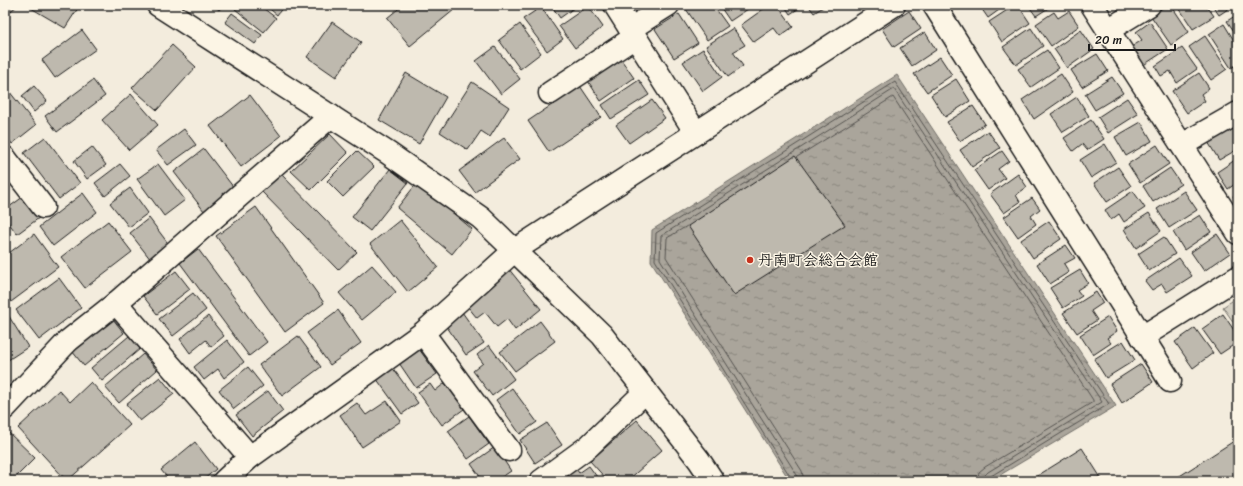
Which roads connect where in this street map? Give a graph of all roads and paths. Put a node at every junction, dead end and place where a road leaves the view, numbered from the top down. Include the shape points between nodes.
1 (158, 5) edge
2 (615, 5) edge
3 (668, 5) edge
4 (894, 5) edge
5 (934, 5) edge
6 (1092, 5) edge
7 (1149, 5) edge
8 (1108, 30) junction
9 (633, 33) junction
10 (550, 93) dead end
11 (1238, 113) edge
12 (331, 116) junction
13 (696, 133) junction
14 (1182, 145) junction
15 (5, 158) edge
16 (43, 207) dead end
17 (1238, 233) edge
18 (515, 250) junction
19 (1238, 277) edge
20 (116, 303) junction
21 (423, 333) junction
22 (1142, 337) junction
23 (1170, 381) dead end
24 (646, 392) junction
25 (5, 408) edge
26 (509, 450) dead end
27 (250, 457) junction
28 (224, 481) edge
29 (541, 481) edge
30 (713, 481) edge

1 - 12 street
2 - 9 street
3 - 9 street
4 - 13 street
5 - 22 street
6 - 8 street
7 - 8 street
8 - 14 street
9 - 10 street
9 - 13 street
11 - 14 street
12 - 18 street via 481,218
12 - 20 street
13 - 18 street
14 - 17 street
15 - 16 street
18 - 21 street
18 - 24 street via 602,335
19 - 22 street
20 - 25 street via 68,340
20 - 27 street
21 - 26 street
21 - 27 street
22 - 23 street
24 - 29 street via 589,446
24 - 30 street
27 - 28 street

